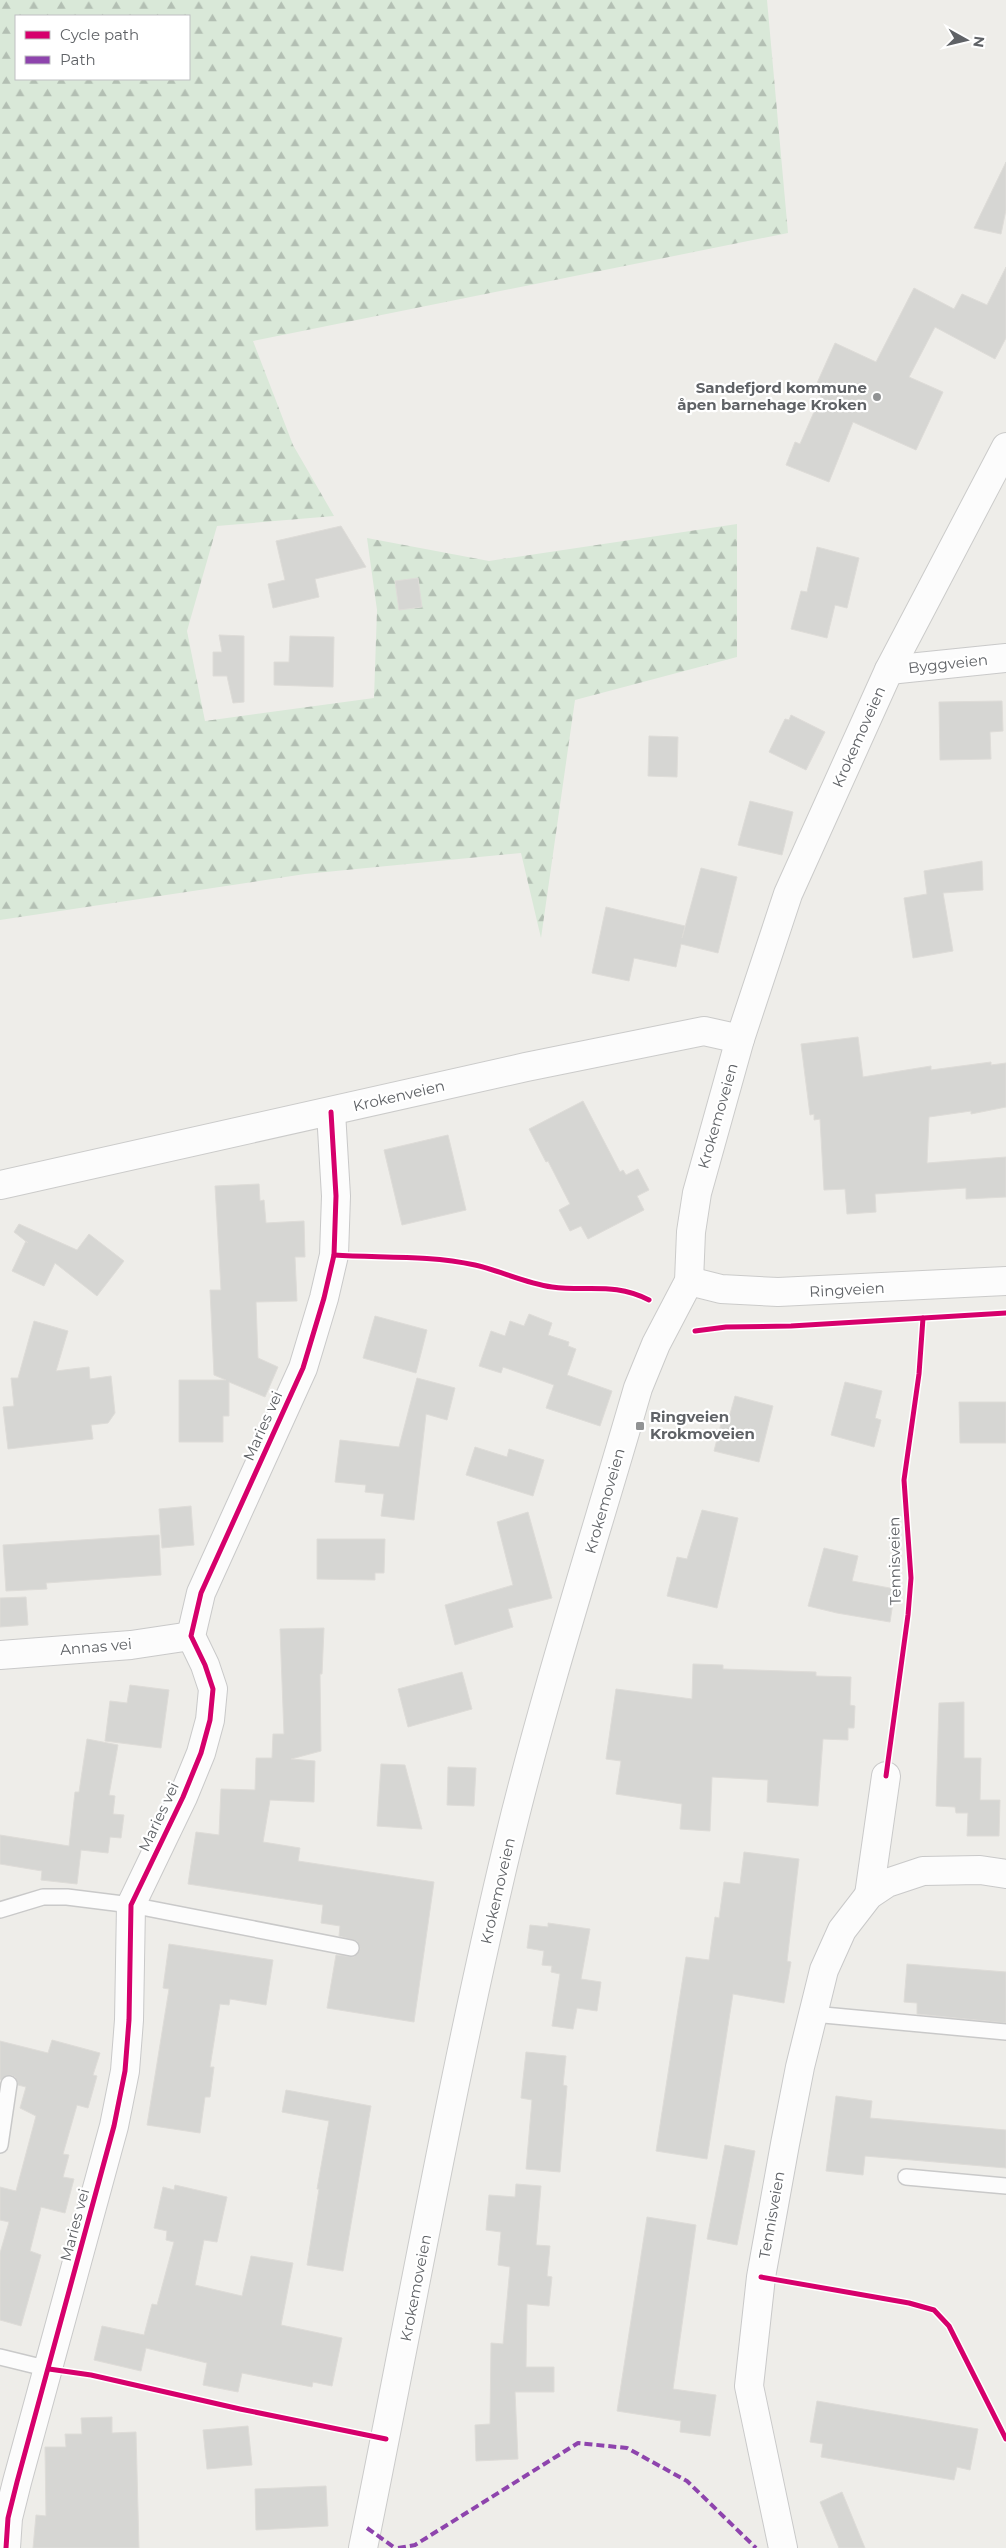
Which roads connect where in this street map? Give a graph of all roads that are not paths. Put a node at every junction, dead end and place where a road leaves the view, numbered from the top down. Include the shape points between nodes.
1 (1006, 446) edge
2 (1006, 658) edge
3 (889, 670) junction
4 (740, 1039) junction
5 (331, 1112) junction
6 (0, 1185) edge
7 (1006, 1280) edge
8 (689, 1281) junction
9 (191, 1636) junction
10 (0, 1655) edge
11 (886, 1776) dead end
12 (1006, 1874) edge
13 (869, 1895) junction
14 (131, 1905) junction
15 (0, 1910) edge
16 (351, 1948) dead end
17 (813, 2014) junction
18 (1006, 2032) edge
19 (9, 2084) dead end
20 (0, 2145) edge
21 (906, 2176) dead end
22 (1006, 2186) edge
23 (0, 2357) edge
24 (49, 2369) junction
25 (4, 2517) edge
26 (6, 2548) edge
27 (363, 2548) edge
28 (783, 2548) edge

1 - 3 street, Krokemoveien
2 - 3 street, Byggveien
3 - 4 street, Krokemoveien via 788,894
4 - 5 street, Krokenveien via 704,1031
4 - 8 street, Krokemoveien via 697,1192
5 - 6 street, Krokenveien
5 - 9 street, Maries vei via 336,1196 334,1254 324,1298 303,1368 201,1593
7 - 8 street, Ringveien via 778,1292 721,1288
8 - 27 street, Krokemoveien via 666,1322 638,1388 510,1835 453,2094
9 - 10 street, Annas vei via 131,1645
9 - 14 street, Maries vei via 213,1689 210,1720 183,1797
11 - 13 street, Tennisveien
12 - 13 street, Tennisveien via 980,1870 923,1871 887,1883
13 - 17 street, Tennisveien via 842,1930 824,1970
14 - 15 lane via 43,1897
14 - 16 lane
14 - 24 street, Maries vei via 125,2071 114,2126
17 - 18 lane
17 - 28 street, Tennisveien via 761,2277 749,2386
19 - 20 lane
21 - 22 lane
23 - 24 lane
24 - 25 street, Maries vei
25 - 26 street, Maries vei

